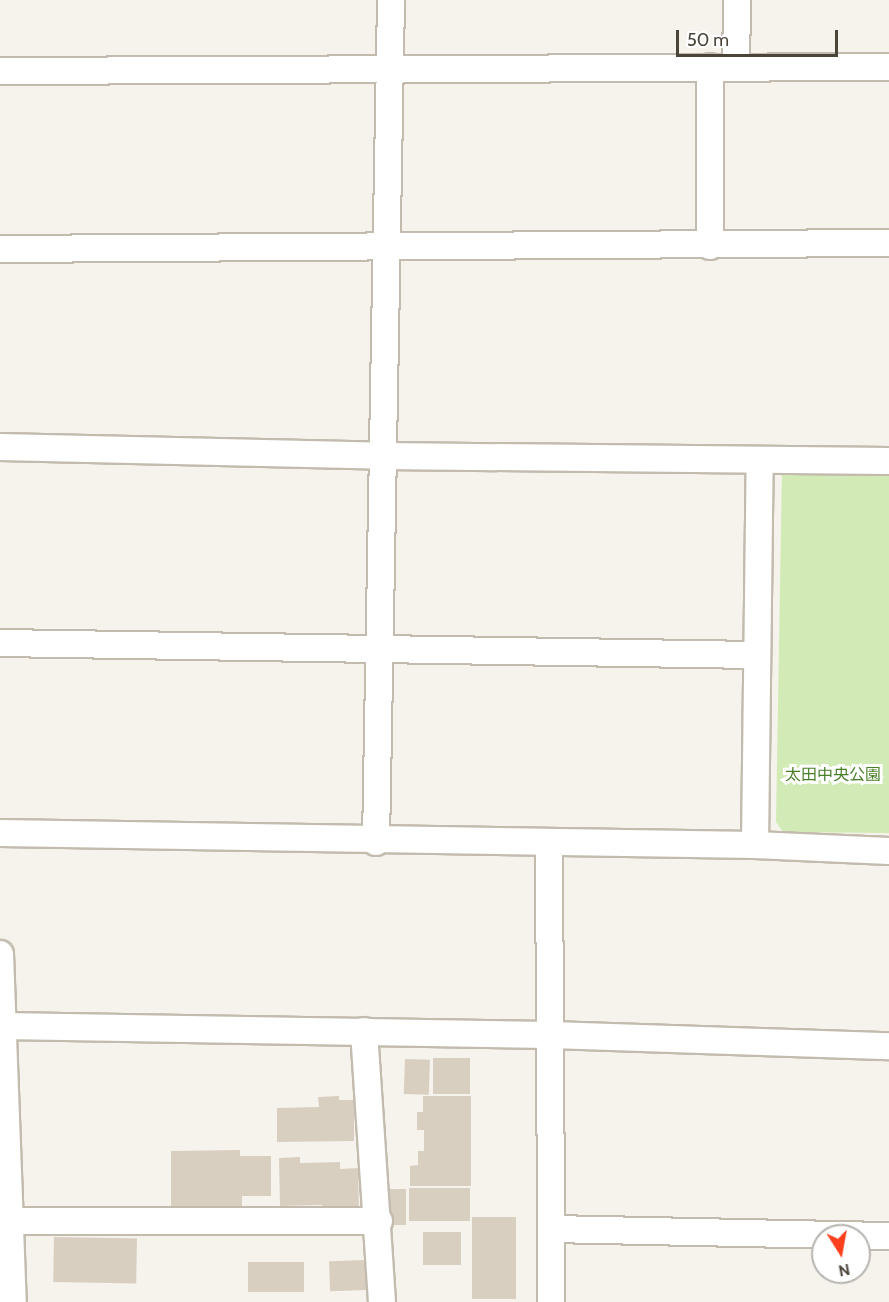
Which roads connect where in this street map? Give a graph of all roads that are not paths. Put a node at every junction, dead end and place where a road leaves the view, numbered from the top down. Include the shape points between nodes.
1 (391, 0) edge
2 (737, 0) edge
3 (711, 67) junction
4 (736, 67) junction
5 (889, 67) edge
6 (0, 71) edge
7 (390, 71) junction
8 (889, 243) edge
9 (710, 246) junction
10 (0, 249) edge
11 (387, 249) junction
12 (0, 447) edge
13 (384, 456) junction
14 (759, 460) junction
15 (889, 460) edge
16 (0, 643) edge
17 (381, 651) junction
18 (757, 655) junction
19 (0, 833) edge
20 (376, 842) junction
21 (549, 844) junction
22 (755, 846) junction
23 (889, 851) edge
24 (0, 954) edge
25 (4, 1026) junction
26 (364, 1031) junction
27 (551, 1035) junction
28 (889, 1046) edge
29 (4, 1221) edge
30 (379, 1221) junction
31 (551, 1229) junction
32 (889, 1236) edge
33 (13, 1302) edge
34 (382, 1302) edge
35 (551, 1302) edge

1 - 7 street
2 - 4 street
3 - 4 street
3 - 7 street
3 - 9 street
4 - 5 street
6 - 7 street
7 - 11 street
8 - 9 street
9 - 11 street
10 - 11 street
11 - 13 street
12 - 13 street
13 - 14 street
13 - 17 street
14 - 15 street
14 - 18 street
16 - 17 street
17 - 18 street
17 - 20 street
18 - 22 street
19 - 20 street
20 - 21 street
21 - 22 street
21 - 27 street
22 - 23 street
24 - 25 street
25 - 26 street
25 - 29 street
26 - 27 street
26 - 30 street
27 - 28 street
27 - 31 street
29 - 30 street
29 - 33 street
30 - 34 street
31 - 32 street
31 - 35 street

